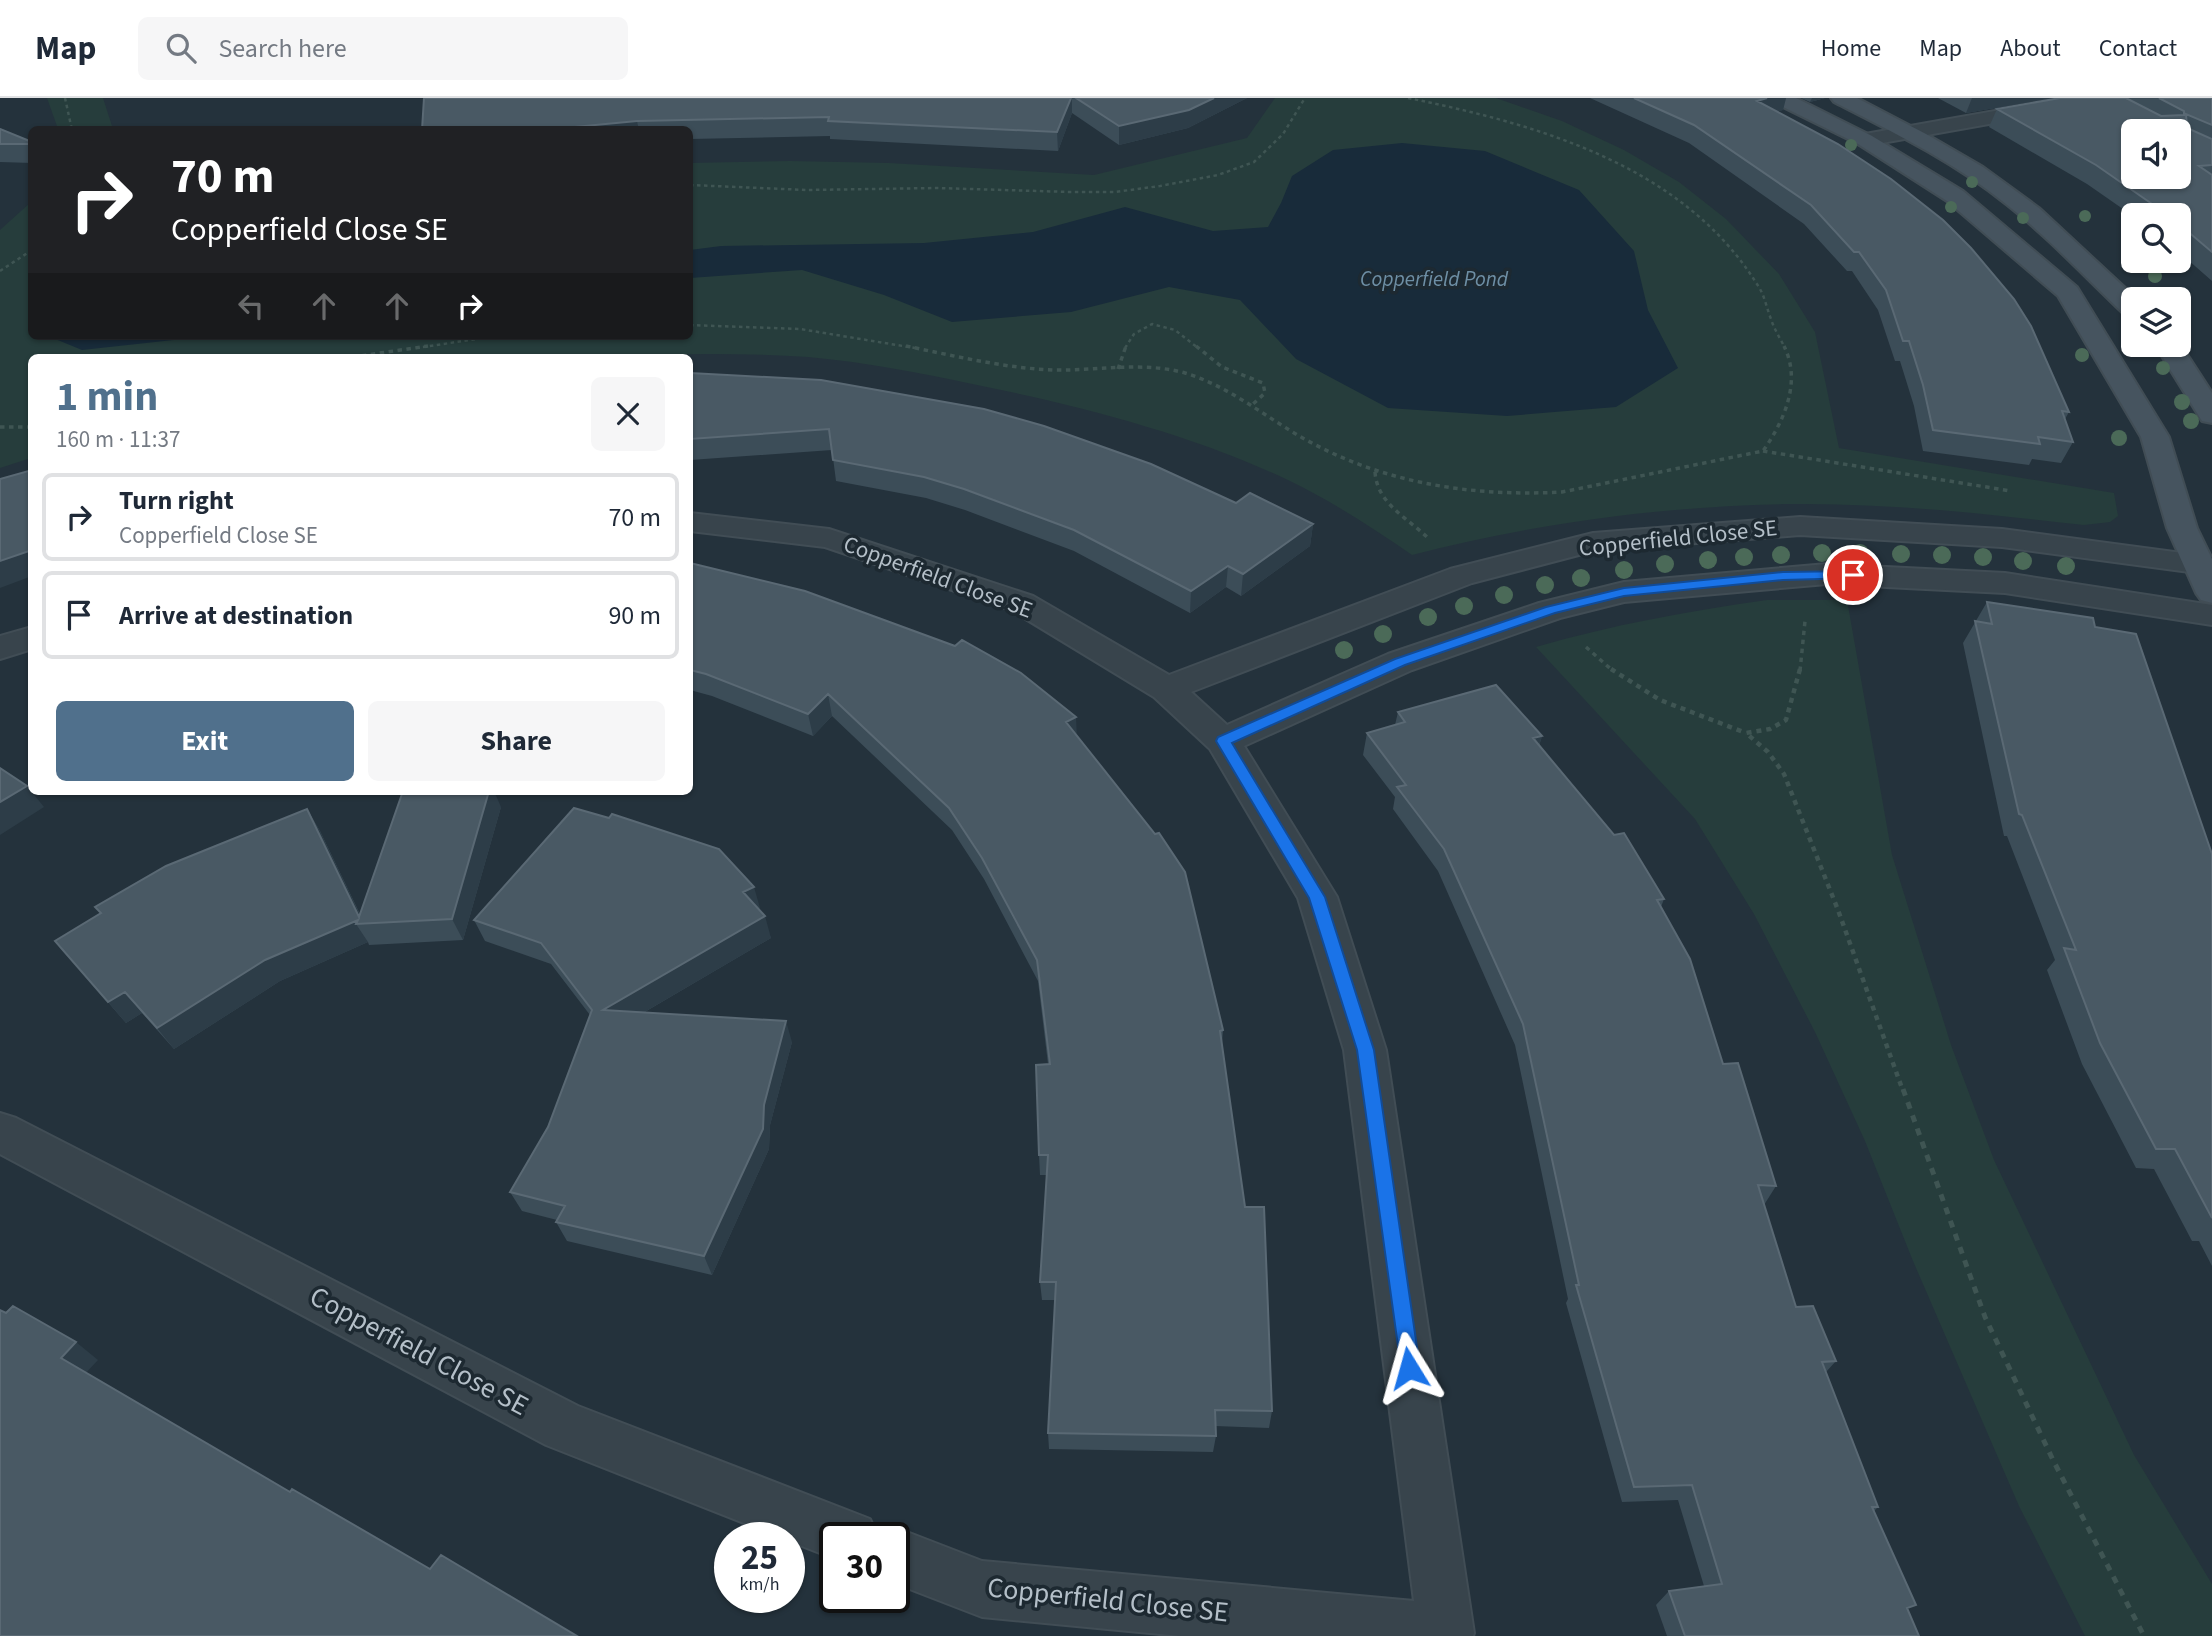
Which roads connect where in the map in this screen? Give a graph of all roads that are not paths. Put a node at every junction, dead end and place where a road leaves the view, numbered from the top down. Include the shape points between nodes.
1 (1780, 98) edge
2 (1840, 98) edge
3 (2102, 98) edge
4 (1909, 131) junction
5 (1865, 140) junction
6 (2121, 298) edge
7 (2176, 357) edge
8 (2212, 415) edge
9 (693, 522) edge
10 (2208, 575) edge
11 (2212, 615) edge
12 (28, 638) edge
13 (0, 648) edge
14 (1166, 689) junction
15 (1223, 741) junction
16 (0, 1132) edge
17 (819, 1525) edge
18 (910, 1561) edge
19 (1447, 1634) edge

1 - 5 street
2 - 4 street
3 - 4 street
4 - 5 street
4 - 6 street via 1995,184
5 - 10 street via 1955,196 2068,292 2155,437 2182,528
7 - 8 street
9 - 14 street, Copperfield Close SE via 829,538 1022,603
10 - 14 street, Copperfield Close SE via 2002,538 1800,526 1593,542 1461,576
11 - 15 street via 2005,583 1827,573 1624,592 1550,610 1400,662
12 - 13 street
14 - 15 street, Copperfield Close SE
15 - 19 street, Copperfield Close SE via 1317,897 1366,1050
16 - 17 street, Copperfield Close SE via 564,1427
18 - 19 street, Copperfield Close SE via 982,1589

